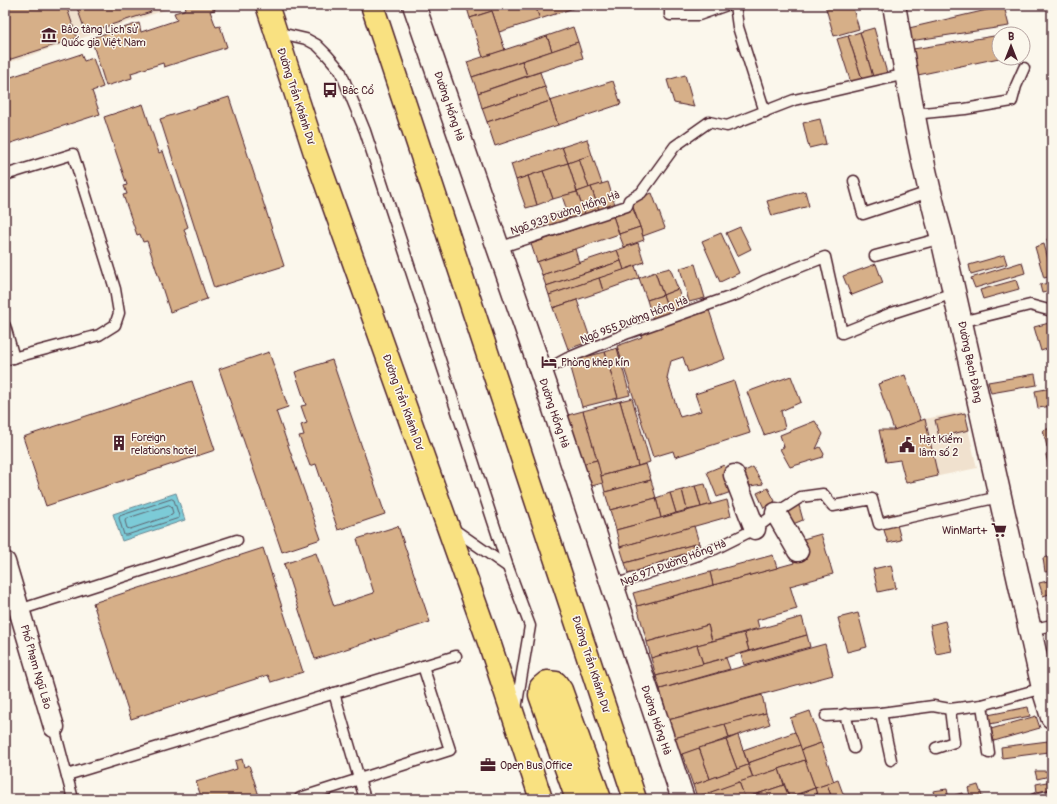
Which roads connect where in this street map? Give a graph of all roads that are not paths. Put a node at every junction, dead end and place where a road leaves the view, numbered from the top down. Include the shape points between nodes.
1 (266, 5) edge
2 (372, 5) edge
3 (414, 5) edge
4 (670, 5) edge
5 (727, 5) edge
6 (735, 5) edge
7 (894, 5) edge
8 (276, 32) junction
9 (1024, 68) dead end
10 (906, 74) junction
11 (765, 112) junction
12 (913, 114) junction
13 (5, 175) edge
14 (854, 181) dead end
15 (929, 192) junction
16 (942, 238) junction
17 (498, 248) junction
18 (875, 256) dead end
19 (954, 294) junction
20 (1052, 311) edge
21 (961, 322) junction
22 (5, 326) edge
23 (10, 359) edge
24 (540, 373) junction
25 (734, 475) dead end
26 (999, 497) junction
27 (776, 513) junction
28 (447, 524) junction
29 (755, 528) junction
30 (237, 540) dead end
31 (798, 551) dead end
32 (5, 562) edge
33 (508, 566) junction
34 (612, 586) junction
35 (19, 610) junction
36 (1052, 625) edge
37 (1030, 630) junction
38 (456, 656) dead end
39 (424, 666) junction
40 (1045, 666) edge
41 (1043, 688) junction
42 (334, 693) junction
43 (982, 705) junction
44 (950, 709) junction
45 (881, 713) junction
46 (845, 714) junction
47 (826, 716) dead end
48 (1052, 717) edge
49 (514, 720) junction
50 (54, 727) joint
51 (854, 748) dead end
52 (936, 748) dead end
53 (989, 753) dead end
54 (892, 760) dead end
55 (67, 775) junction
56 (359, 779) junction
57 (1052, 795) edge
58 (300, 798) dead end
59 (74, 799) edge
60 (366, 799) edge
61 (541, 799) edge
62 (576, 799) edge
63 (600, 799) edge
64 (636, 799) edge
65 (683, 799) edge
66 (1035, 799) edge

1 - 8 main road, Đường Trần Khánh Dư
2 - 64 main road, Đường Trần Khánh Dư
3 - 17 street, Đường Hồng Hà
4 - 5 lane via 670,15 698,15
6 - 11 lane via 738,27
7 - 10 street, Đường Bạch Đằng
8 - 28 main road, Đường Trần Khánh Dư via 315,153
8 - 33 lane via 306,39 317,45 340,70 365,131
9 - 12 lane via 1012,100 965,109
10 - 11 lane, Ngõ 933 Đường Hồng Hà via 794,100
10 - 12 street, Đường Bạch Đằng
11 - 17 lane, Ngõ 933 Đường Hồng Hà via 727,126 709,122 675,146 641,193 629,200 627,206
12 - 15 street, Đường Bạch Đằng
13 - 23 lane via 73,154 115,289 119,313 115,325 99,335
14 - 15 lane via 863,214
15 - 16 street, Đường Bạch Đằng
16 - 18 lane
16 - 19 street, Đường Bạch Đằng
17 - 24 street, Đường Hồng Hà
19 - 21 street, Đường Bạch Đằng
19 - 24 lane, Ngõ 955 Đường Hồng Hà via 892,313 842,333 825,257 738,294 628,333 568,358
20 - 21 lane via 1030,305
21 - 26 street, Đường Bạch Đằng
22 - 23 lane
24 - 34 street, Đường Hồng Hà
25 - 29 street
26 - 27 lane, Ngõ 971 Đường Hồng Hà via 879,524 872,499 833,506 823,494 801,497
26 - 37 street, Đường Bạch Đằng
27 - 29 lane, Ngõ 971 Đường Hồng Hà
27 - 31 street
28 - 33 lane
28 - 49 main road, Đường Trần Khánh Dư
29 - 34 lane, Ngõ 971 Đường Hồng Hà via 715,549
30 - 35 lane
32 - 35 street, Phố Phạm Ngũ Lão
33 - 49 lane via 530,626
34 - 65 street, Đường Hồng Hà
35 - 50 street, Phố Phạm Ngũ Lão
36 - 37 lane
37 - 40 street, Đường Bạch Đằng
38 - 39 lane
39 - 42 lane
39 - 56 lane via 450,750
40 - 41 street, Đường Bạch Đằng
41 - 43 lane
41 - 48 street, Đường Bạch Đằng
42 - 55 lane
42 - 56 lane
43 - 44 lane
43 - 53 lane
44 - 45 lane via 933,706
44 - 52 lane via 954,742
45 - 46 lane
45 - 54 lane
46 - 47 lane
46 - 51 lane
49 - 61 main road, Đường Trần Khánh Dư
50 - 55 lane
55 - 59 lane
56 - 58 lane
56 - 60 lane
57 - 66 lane
62 - 63 main road via 540,695 541,687 547,682 556,684 561,690

